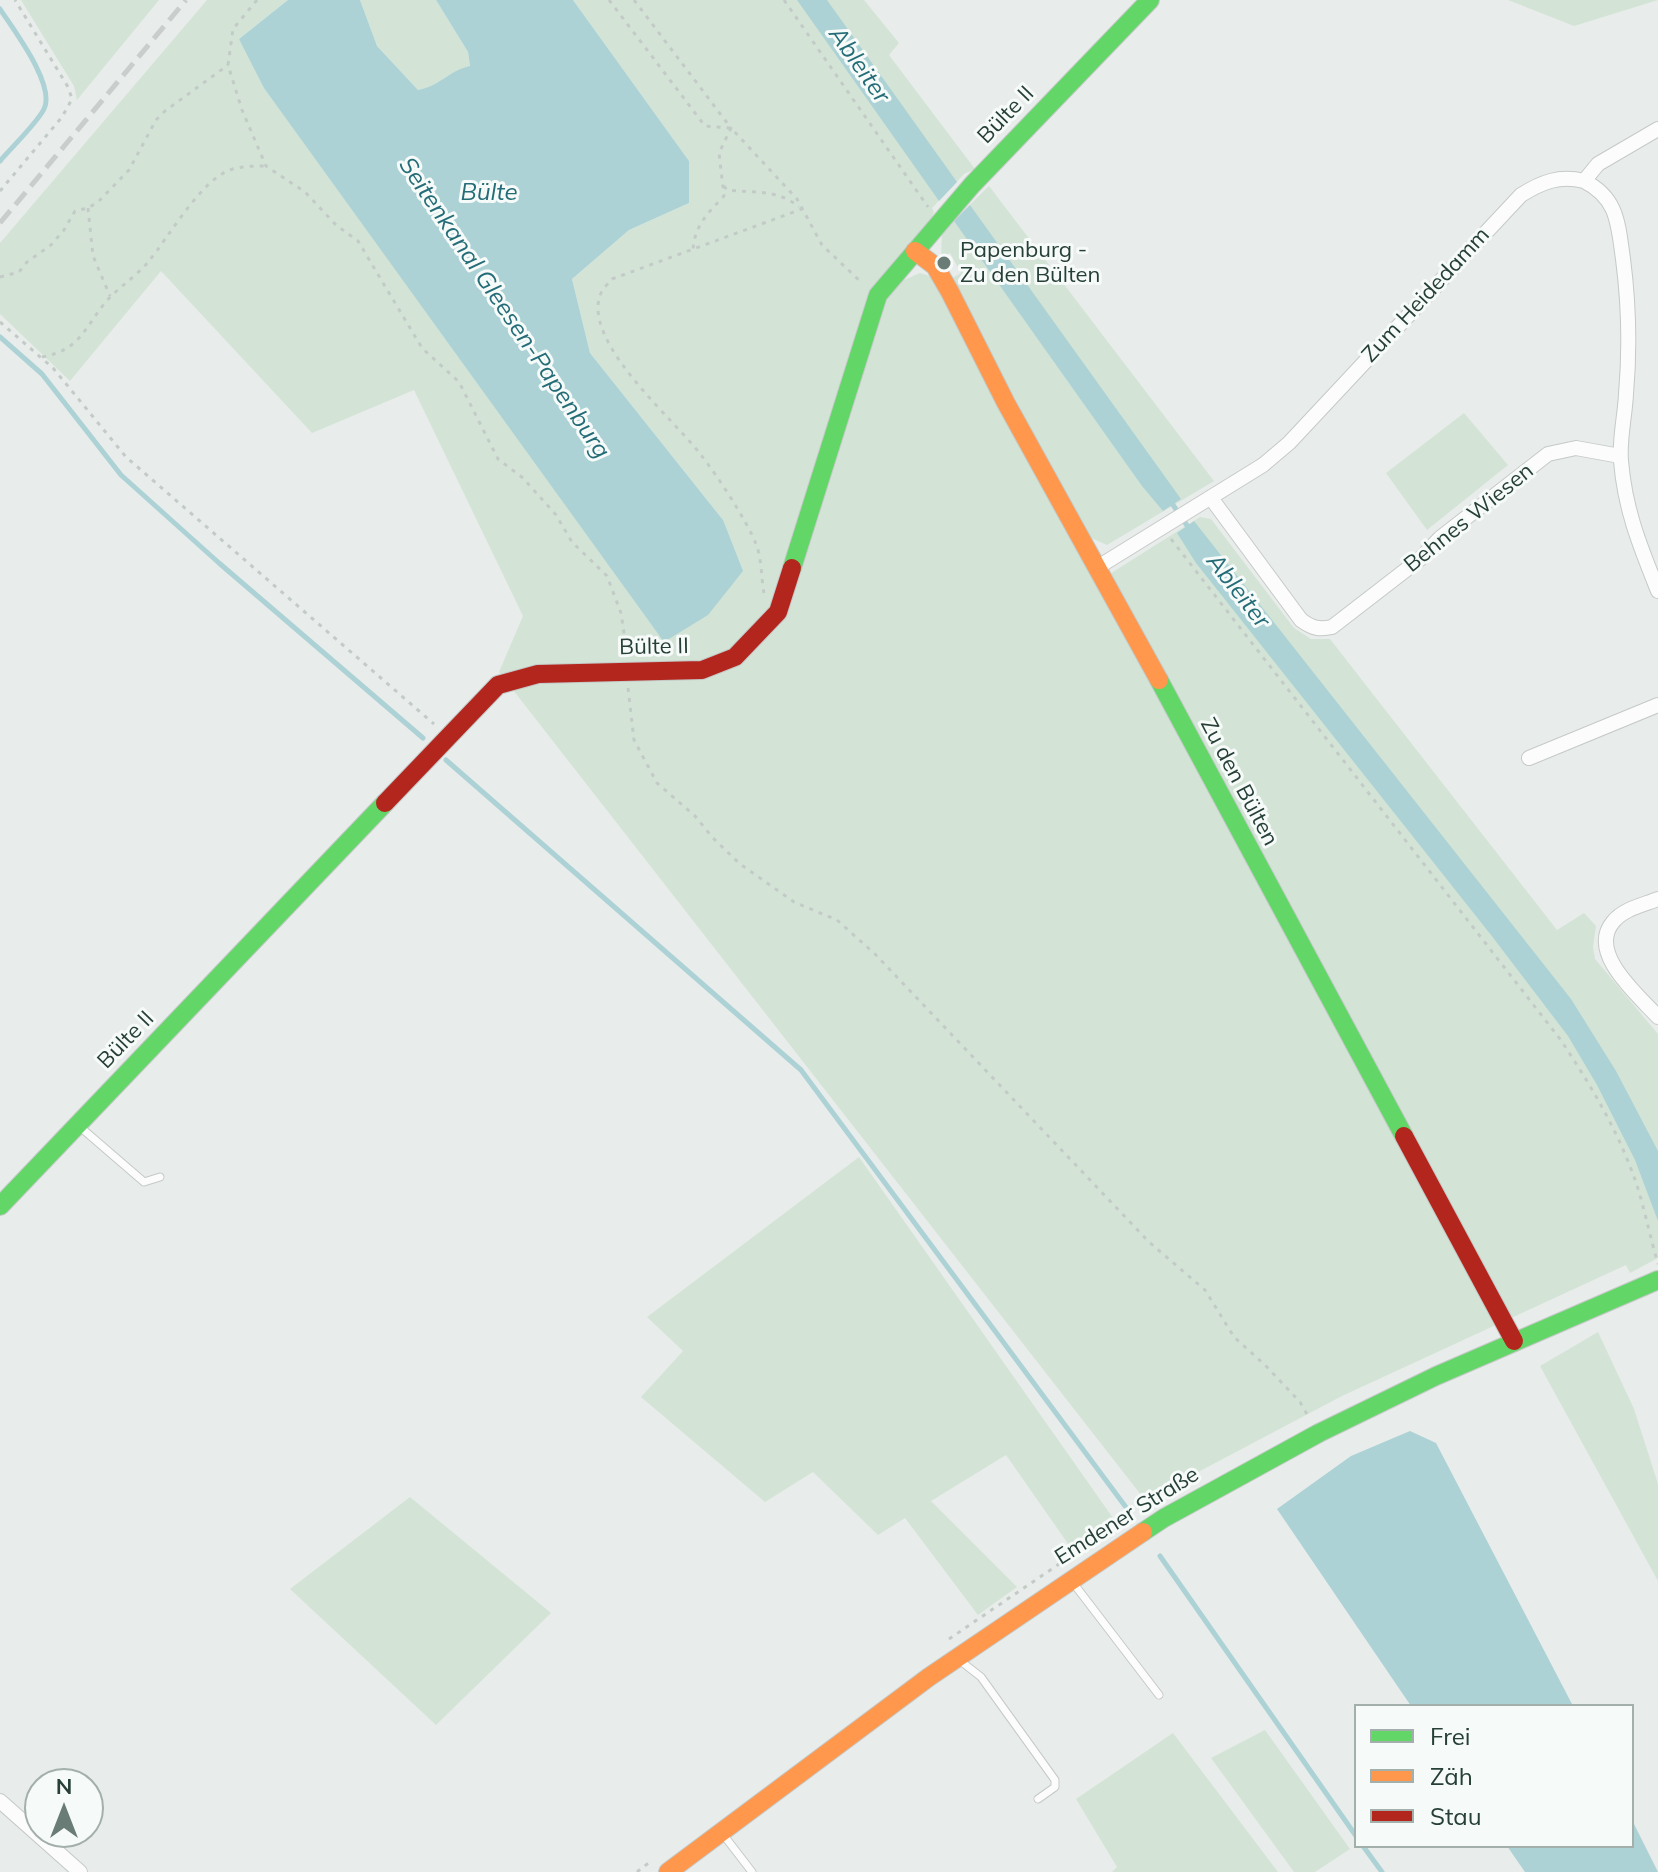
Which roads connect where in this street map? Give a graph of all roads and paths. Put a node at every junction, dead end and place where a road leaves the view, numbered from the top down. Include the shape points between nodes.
1 (15, 0) edge
2 (257, 0) edge
3 (609, 0) edge
4 (634, 0) edge
5 (784, 0) edge
6 (1150, 0) edge
7 (228, 65) junction
8 (731, 128) junction
9 (1658, 129) edge
10 (266, 166) junction
11 (1584, 181) junction
12 (722, 183) junction
13 (0, 191) edge
14 (88, 208) junction
15 (802, 209) junction
16 (936, 225) junction
17 (693, 249) junction
18 (915, 251) junction
19 (0, 277) edge
20 (878, 295) junction
21 (110, 297) junction
22 (0, 322) edge
23 (40, 358) junction
24 (1620, 456) junction
25 (1211, 498) junction
26 (1166, 524) junction
27 (1098, 567) junction
28 (1653, 567) edge
29 (1658, 591) edge
30 (778, 612) junction
31 (629, 671) junction
32 (1658, 705) edge
33 (450, 736) junction
34 (1529, 758) dead end
35 (1658, 899) edge
36 (1658, 1017) edge
37 (77, 1125) junction
38 (160, 1177) dead end
39 (0, 1206) edge
40 (1658, 1265) edge
41 (1658, 1280) edge
42 (1514, 1341) junction
43 (1319, 1433) junction
44 (1071, 1579) junction
45 (956, 1658) junction
46 (1159, 1695) dead end
47 (1038, 1799) dead end
48 (0, 1801) edge
49 (721, 1831) junction
50 (677, 1870) edge
51 (80, 1872) edge
52 (752, 1872) edge

1 - 13 path via 72,99
2 - 7 path via 233,29
3 - 8 path via 705,126
4 - 8 path
5 - 16 path via 926,203
6 - 16 street, Bülte II
7 - 10 path
7 - 14 path via 156,120 129,170
8 - 12 path via 719,153
8 - 15 path
9 - 11 street via 1598,164
10 - 21 path via 227,170 205,189 149,262
10 - 31 path via 305,192 358,241 422,348 459,382 498,459 523,478 572,542 607,576 621,613
11 - 24 street via 1608,198 1615,212 1630,308
11 - 25 street, Zum Heidedamm via 1554,179 1521,195 1289,443
12 - 15 path via 727,190 788,197
12 - 17 path via 724,196 694,233
14 - 19 path via 75,211 57,238 19,272
14 - 21 path via 93,256
15 - 17 path
15 - 20 path via 822,245
16 - 18 street, Bülte II
17 - 30 path via 612,279 601,293 598,313 605,338 640,388 700,453 726,492 757,545 763,592
18 - 20 street, Bülte II
18 - 27 street, Zu den Bülten via 935,266
20 - 30 street, Bülte II
21 - 23 path via 72,346
22 - 23 path
23 - 33 path via 126,457
24 - 25 street, Behnes Wiesen via 1576,448 1548,454 1332,627 1312,627 1301,620
24 - 28 street via 1634,534
25 - 26 street, Zum Heidedamm
26 - 27 street, Zum Heidedamm
26 - 40 path via 1172,542 1586,1077 1638,1190
27 - 42 street, Zu den Bülten
28 - 29 street
30 - 31 street, Bülte II via 735,657 702,670
31 - 33 street, Bülte II via 538,674 498,685
31 - 43 path via 634,740 657,783 740,864 794,902 837,920 875,954 1149,1242 1205,1290 1234,1337 1300,1402
32 - 34 street
33 - 37 street, Bülte II
35 - 36 street via 1612,922 1605,944 1611,964
37 - 38 lane via 144,1182
37 - 39 street, Bülte II
41 - 42 street, Emdener Straße
42 - 43 street, Emdener Straße
43 - 44 street, Emdener Straße via 1164,1518
44 - 45 street, Emdener Straße
44 - 46 lane
45 - 47 lane via 981,1677 1055,1780 1055,1787
45 - 49 street, Emdener Straße
48 - 51 street
49 - 50 street, Emdener Straße
49 - 52 lane

